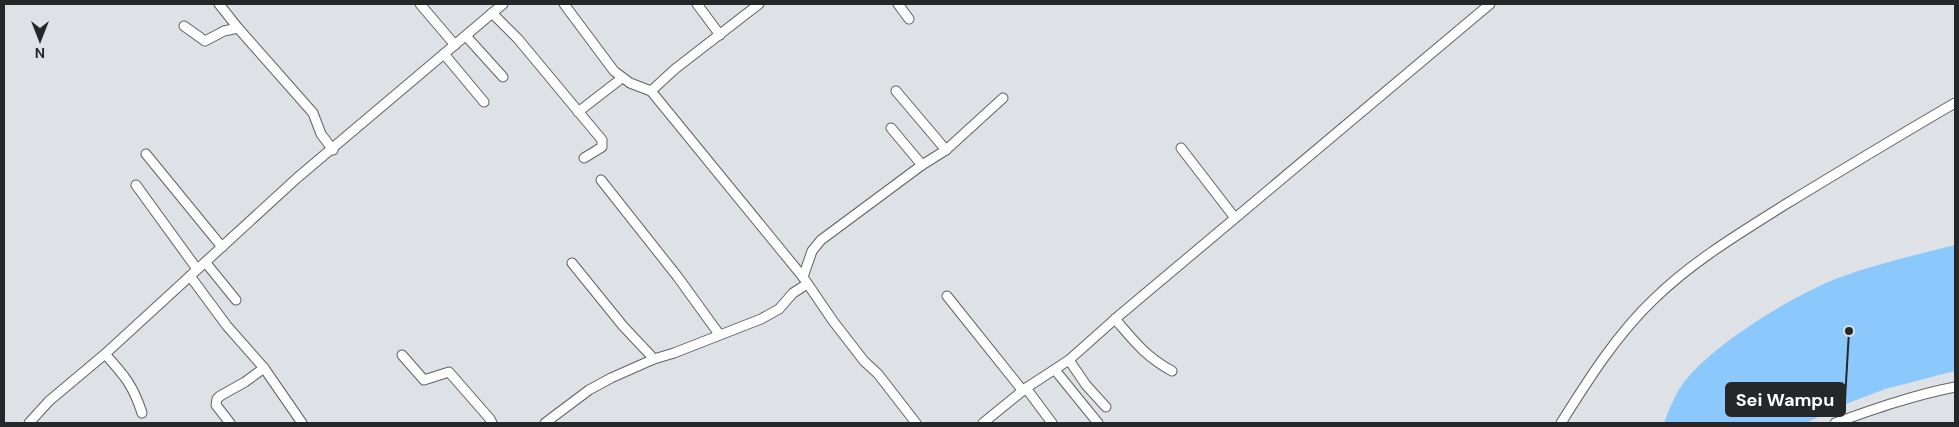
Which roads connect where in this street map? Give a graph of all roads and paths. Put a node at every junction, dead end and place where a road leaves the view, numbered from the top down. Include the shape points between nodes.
1 (219, 4) edge
2 (420, 4) edge
3 (503, 4) edge
4 (564, 4) edge
5 (697, 4) edge
6 (759, 4) edge
7 (898, 4) edge
8 (1490, 4) edge
9 (492, 13) junction
10 (909, 19) dead end
11 (184, 26) dead end
12 (238, 28) junction
13 (720, 35) junction
14 (466, 36) junction
15 (455, 45) junction
16 (444, 54) junction
17 (503, 77) dead end
18 (622, 78) junction
19 (651, 91) junction
20 (896, 91) dead end
21 (1003, 98) dead end
22 (484, 102) dead end
23 (1955, 103) edge
24 (578, 112) junction
25 (891, 128) dead end
26 (1181, 148) dead end
27 (332, 150) junction
28 (946, 150) junction
29 (146, 154) dead end
30 (584, 158) dead end
31 (922, 165) junction
32 (601, 180) dead end
33 (136, 185) dead end
34 (1235, 218) junction
35 (222, 247) junction
36 (206, 263) junction
37 (572, 263) dead end
38 (194, 273) junction
39 (805, 280) junction
40 (947, 296) dead end
41 (236, 300) dead end
42 (1115, 318) junction
43 (719, 334) junction
44 (105, 354) junction
45 (402, 355) dead end
46 (654, 359) junction
47 (1069, 360) junction
48 (264, 368) junction
49 (1055, 370) junction
50 (1172, 371) dead end
51 (1955, 387) edge
52 (1024, 390) junction
53 (1106, 406) dead end
54 (142, 413) dead end
55 (30, 423) edge
56 (230, 423) edge
57 (302, 423) edge
58 (492, 423) edge
59 (545, 423) edge
60 (916, 423) edge
61 (982, 423) edge
62 (1052, 423) edge
63 (1098, 423) edge
64 (1561, 423) edge
65 (1834, 423) edge

1 - 12 street
2 - 15 street
3 - 9 street
4 - 18 street
5 - 13 street
6 - 13 street
7 - 10 street
8 - 34 street
9 - 14 street
9 - 24 street via 518,39
11 - 12 street via 205,41
12 - 27 street via 314,113 321,134
13 - 19 street
14 - 15 street
14 - 17 street
15 - 16 street
16 - 22 street
16 - 27 street
18 - 19 street
18 - 24 street
19 - 39 street
20 - 28 street
21 - 28 street
23 - 64 street via 1867,154 1685,271 1652,300 1618,340
24 - 30 street via 603,145
25 - 31 street
26 - 34 street
27 - 35 street
28 - 31 street
29 - 35 street
31 - 39 street via 821,240 812,251
32 - 43 street
33 - 38 street
34 - 42 street
35 - 36 street
36 - 38 street
36 - 41 street
37 - 46 street via 622,326
38 - 44 street
38 - 48 street via 227,326
39 - 43 street via 773,312
39 - 60 street via 859,355
40 - 52 street
42 - 47 street
42 - 50 street via 1144,352
43 - 46 street
44 - 54 street via 126,377
44 - 55 street via 49,401
45 - 58 street via 424,380 449,372
46 - 59 street via 599,384
47 - 49 street
47 - 53 street
48 - 56 street via 217,399 216,405
48 - 57 street
49 - 52 street
49 - 63 street
51 - 65 street via 1932,391
52 - 61 street
52 - 62 street

